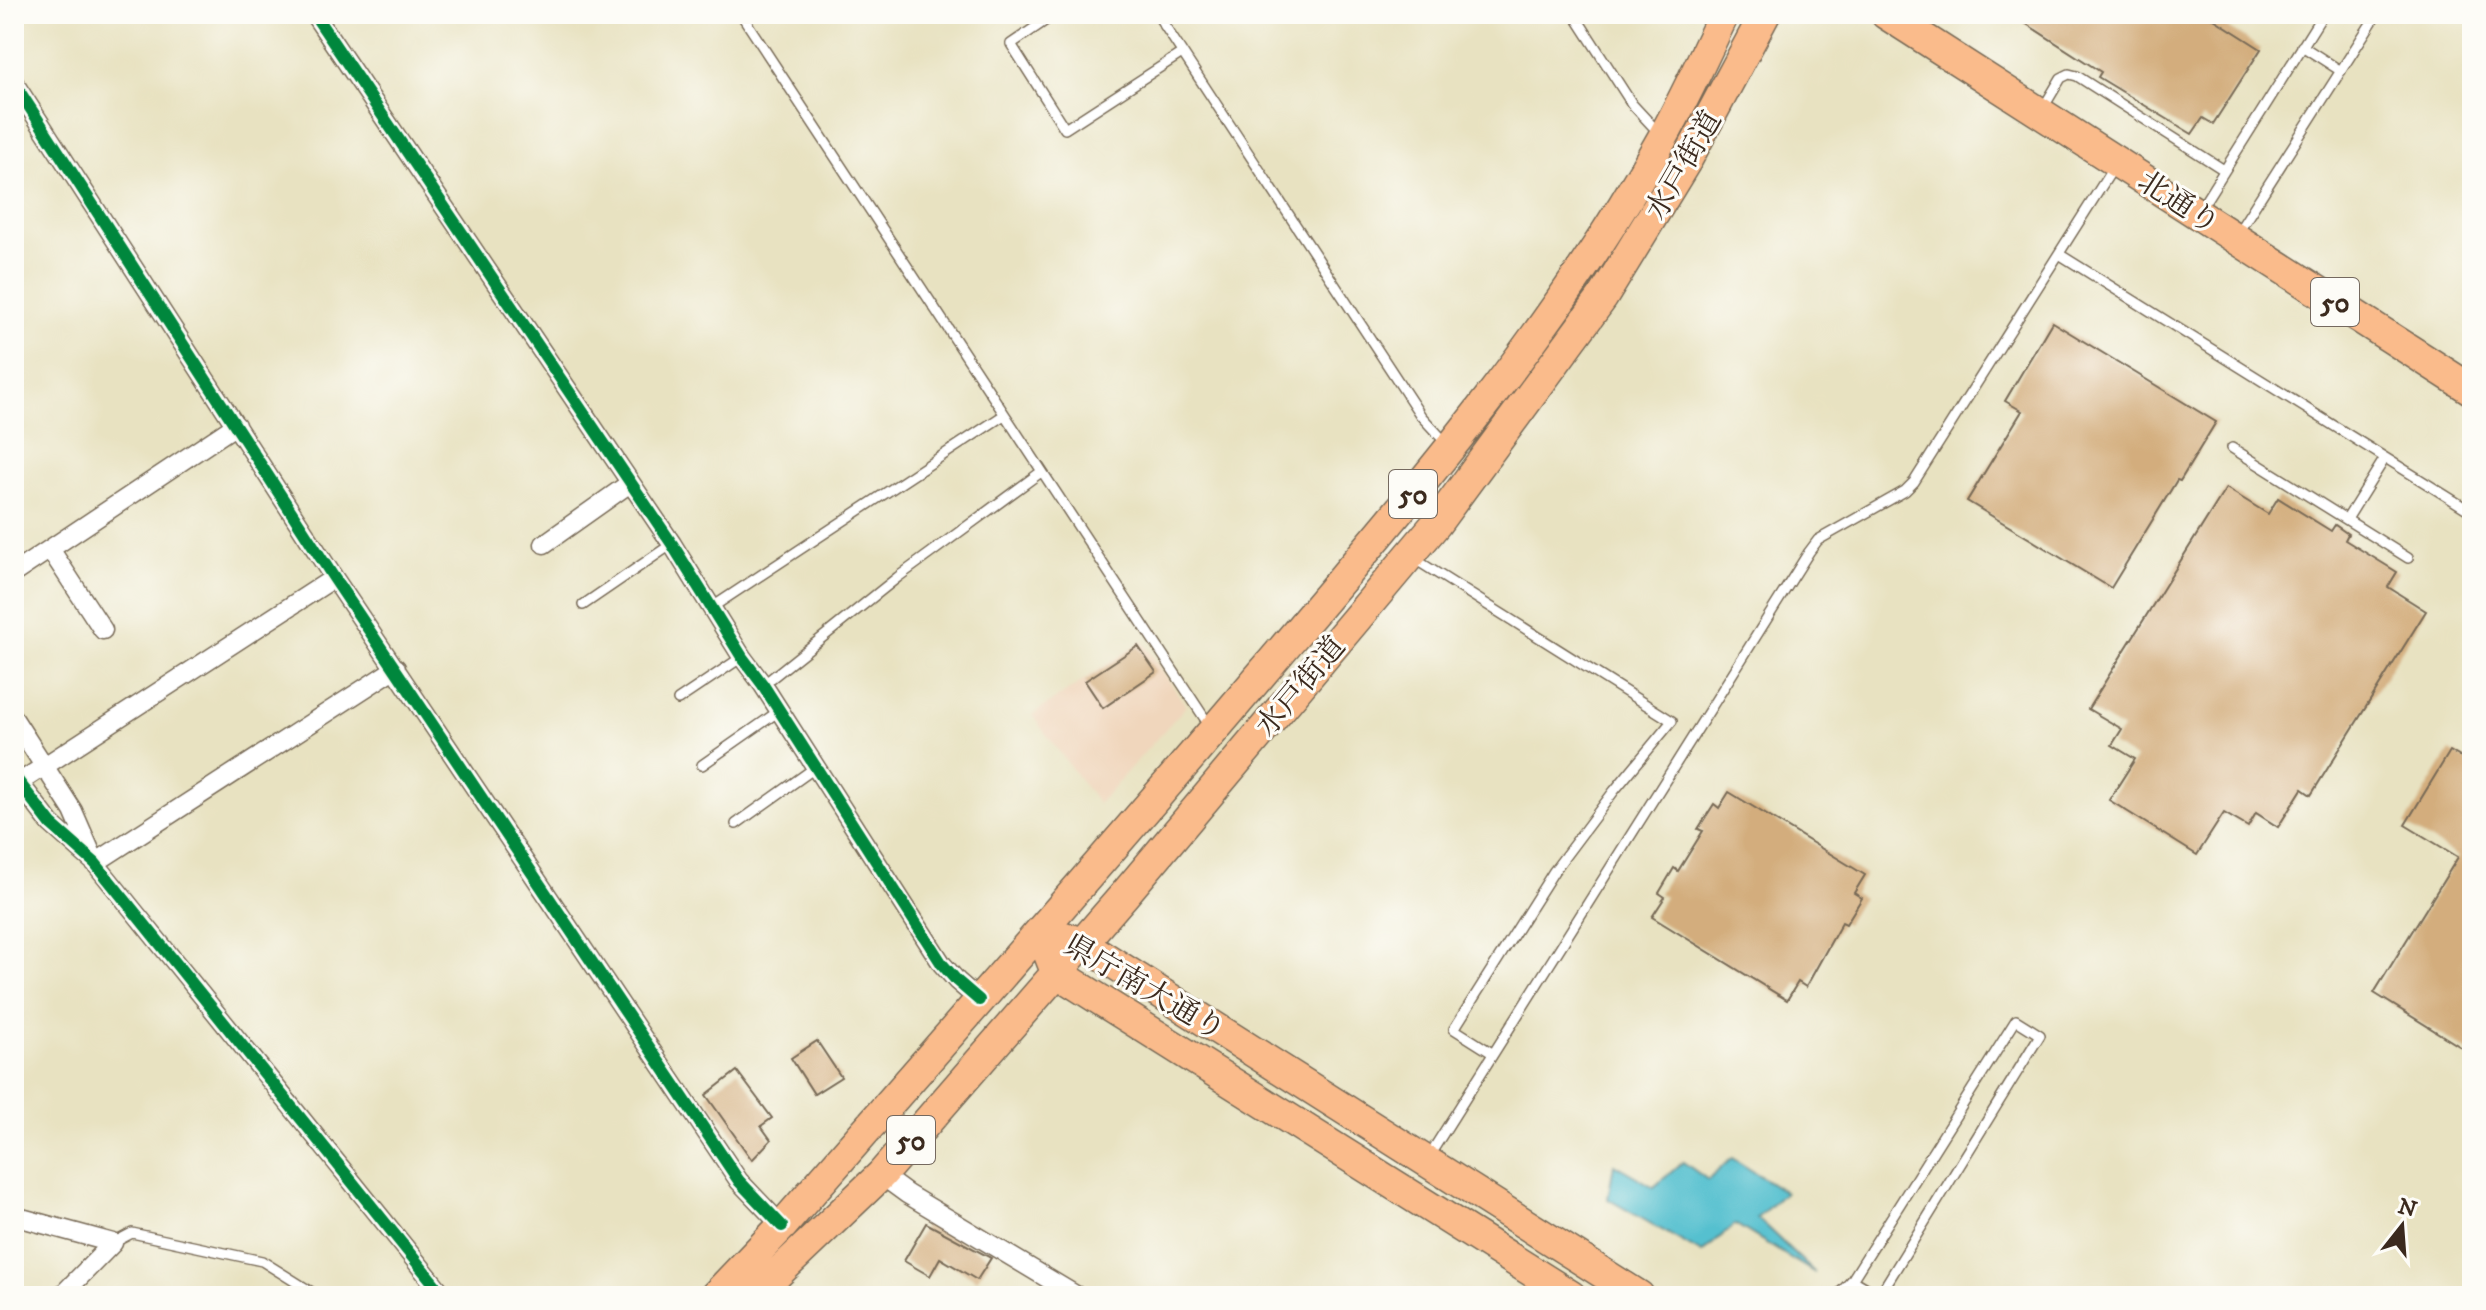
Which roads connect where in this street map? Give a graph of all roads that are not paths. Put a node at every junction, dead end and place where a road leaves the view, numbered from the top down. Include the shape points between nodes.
1 (314, 14) edge
2 (741, 14) edge
3 (1055, 14) edge
4 (1157, 14) edge
5 (1574, 14) edge
6 (1724, 14) edge
7 (1886, 14) edge
8 (2323, 14) edge
9 (2377, 14) edge
10 (1765, 17) edge
11 (2302, 46) junction
12 (1182, 53) junction
13 (2341, 71) junction
14 (14, 83) edge
15 (2040, 113) junction
16 (1663, 138) junction
17 (2117, 162) junction
18 (2224, 170) junction
19 (2197, 214) junction
20 (2235, 238) junction
21 (2059, 254) junction
22 (2472, 390) edge
23 (1004, 415) junction
24 (236, 425) junction
25 (2232, 448) dead end
26 (1451, 449) junction
27 (2385, 458) junction
28 (1041, 472) junction
29 (1425, 480) junction
30 (630, 483) junction
31 (1451, 504) junction
32 (2472, 512) edge
33 (2347, 519) junction
34 (544, 544) dead end
35 (672, 544) junction
36 (50, 549) junction
37 (1410, 557) junction
38 (2408, 558) dead end
39 (14, 573) edge
40 (334, 578) junction
41 (583, 605) dead end
42 (711, 608) junction
43 (103, 630) dead end
44 (742, 657) junction
45 (396, 668) junction
46 (763, 685) junction
47 (678, 700) dead end
48 (779, 711) junction
49 (14, 719) edge
50 (1213, 731) junction
51 (702, 765) dead end
52 (43, 767) junction
53 (816, 767) junction
54 (17, 779) edge
55 (736, 824) dead end
56 (95, 863) junction
57 (1039, 930) junction
58 (1082, 943) junction
59 (1056, 972) junction
60 (979, 1000) junction
61 (1492, 1053) junction
62 (1426, 1161) junction
63 (881, 1175) junction
64 (14, 1216) edge
65 (782, 1226) junction
66 (113, 1243) junction
67 (1852, 1280) junction
68 (1537, 1287) edge
69 (61, 1296) edge
70 (318, 1296) edge
71 (444, 1296) edge
72 (715, 1296) edge
73 (754, 1296) edge
74 (1077, 1296) edge
75 (1571, 1296) edge
76 (1639, 1296) edge
77 (1837, 1296) edge
78 (1879, 1296) edge

1 - 30 street
2 - 23 lane
3 - 12 lane via 1011,44 1065,129
4 - 12 lane
5 - 16 lane via 1632,104
6 - 16 main road, 水戸街道 / 50
7 - 15 main road, 北通り / 50
8 - 11 lane
9 - 13 lane
10 - 31 main road, 水戸街道 / 50 via 1603,297
11 - 13 lane
11 - 18 lane
12 - 26 lane via 1421,416
13 - 20 lane
14 - 24 street
15 - 17 main road, 北通り / 50
15 - 18 lane via 2061,78 2077,76
16 - 26 main road, 水戸街道 / 50 via 1543,325
17 - 19 main road, 北通り / 50
17 - 21 lane
18 - 19 lane
19 - 20 main road, 北通り / 50
20 - 22 main road, 北通り / 50
21 - 27 lane
21 - 61 lane via 1914,482 1827,534 1809,552
23 - 28 lane
23 - 42 lane
24 - 36 street
24 - 40 street
25 - 33 lane
26 - 29 main road, 水戸街道 / 50
27 - 32 lane
27 - 33 lane
28 - 46 lane
28 - 50 lane
29 - 31 main road
29 - 50 main road, 水戸街道 / 50
30 - 34 street
30 - 35 street
31 - 37 main road, 水戸街道 / 50
33 - 38 lane
35 - 41 lane
35 - 42 street
36 - 39 street
36 - 43 street
37 - 58 main road, 水戸街道 / 50
37 - 61 lane via 1672,721 1554,871 1454,1029
40 - 45 street
40 - 52 street
42 - 44 street
44 - 46 street
44 - 47 lane
45 - 56 street
45 - 65 street via 739,1181
46 - 48 street
48 - 51 lane
48 - 53 street
49 - 52 street
50 - 57 main road, 水戸街道 / 50
52 - 54 street
52 - 56 street via 73,811
53 - 55 lane
53 - 60 street via 942,964
54 - 56 street via 51,824
56 - 71 street
57 - 58 main road, 県庁南大通り
57 - 59 main road, 県庁南大通り
57 - 60 main road, 水戸街道 / 50
58 - 59 main road, 水戸街道 / 50
58 - 62 main road, 県庁南大通り
59 - 63 main road, 水戸街道 / 50
59 - 68 main road, 県庁南大通り
60 - 65 main road, 水戸街道 / 50
61 - 62 lane
62 - 76 main road, 県庁南大通り
63 - 73 main road, 水戸街道 / 50
63 - 74 street
64 - 66 street
65 - 72 main road, 水戸街道 / 50
66 - 69 street
66 - 70 lane via 132,1233 262,1261
67 - 77 lane
67 - 78 lane
67 - 78 lane via 2016,1020 2040,1035
68 - 75 main road, 県庁南大通り

